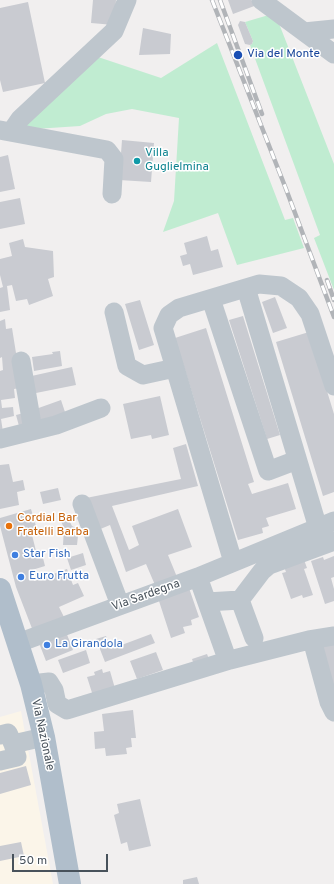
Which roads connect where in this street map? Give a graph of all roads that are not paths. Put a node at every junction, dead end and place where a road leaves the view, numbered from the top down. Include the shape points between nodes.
1 (127, 0) edge
2 (261, 0) edge
3 (297, 27) junction
4 (334, 29) edge
5 (334, 54) edge
6 (5, 131) edge
7 (112, 194) dead end
8 (246, 288) junction
9 (211, 299) junction
10 (114, 312) dead end
11 (21, 361) dead end
12 (175, 368) junction
13 (334, 386) edge
14 (101, 408) dead end
15 (33, 430) junction
16 (0, 439) edge
17 (298, 460) junction
18 (82, 504) dead end
19 (326, 525) edge
20 (334, 541) edge
21 (233, 562) junction
22 (198, 577) junction
23 (0, 589) edge
24 (240, 600) junction
25 (207, 602) junction
26 (120, 606) junction
27 (334, 636) edge
28 (254, 638) dead end
29 (309, 640) junction
30 (18, 643) junction
31 (225, 653) dead end
32 (32, 684) junction
33 (334, 712) edge
34 (44, 737) junction
35 (6, 739) edge
36 (0, 761) edge
37 (70, 884) edge

1 - 6 street via 114,32
2 - 3 street
3 - 4 street
3 - 5 street
6 - 7 street via 107,150 114,159
8 - 9 street
8 - 13 street via 259,284 281,286 299,298 310,314
8 - 17 street
9 - 12 street via 179,308 169,315 163,328
9 - 17 street via 268,472
10 - 12 street via 128,366 143,375
11 - 15 street
12 - 21 street
14 - 15 street via 56,425
15 - 16 street
17 - 19 street
18 - 26 street
19 - 21 street, Via Sardegna
20 - 24 street via 269,565
21 - 22 street, Via Sardegna
22 - 25 street
22 - 26 street, Via Sardegna
23 - 30 main road, Via Nazionale
24 - 25 street
24 - 28 street
25 - 31 street
26 - 30 street, Via Sardegna
27 - 29 street
29 - 32 street via 230,660 67,710 57,704 49,682
29 - 33 street via 314,647
30 - 32 main road, Via Nazionale
32 - 34 main road, Via Nazionale
34 - 35 street
34 - 37 main road, Via Nazionale
35 - 36 street via 17,757

